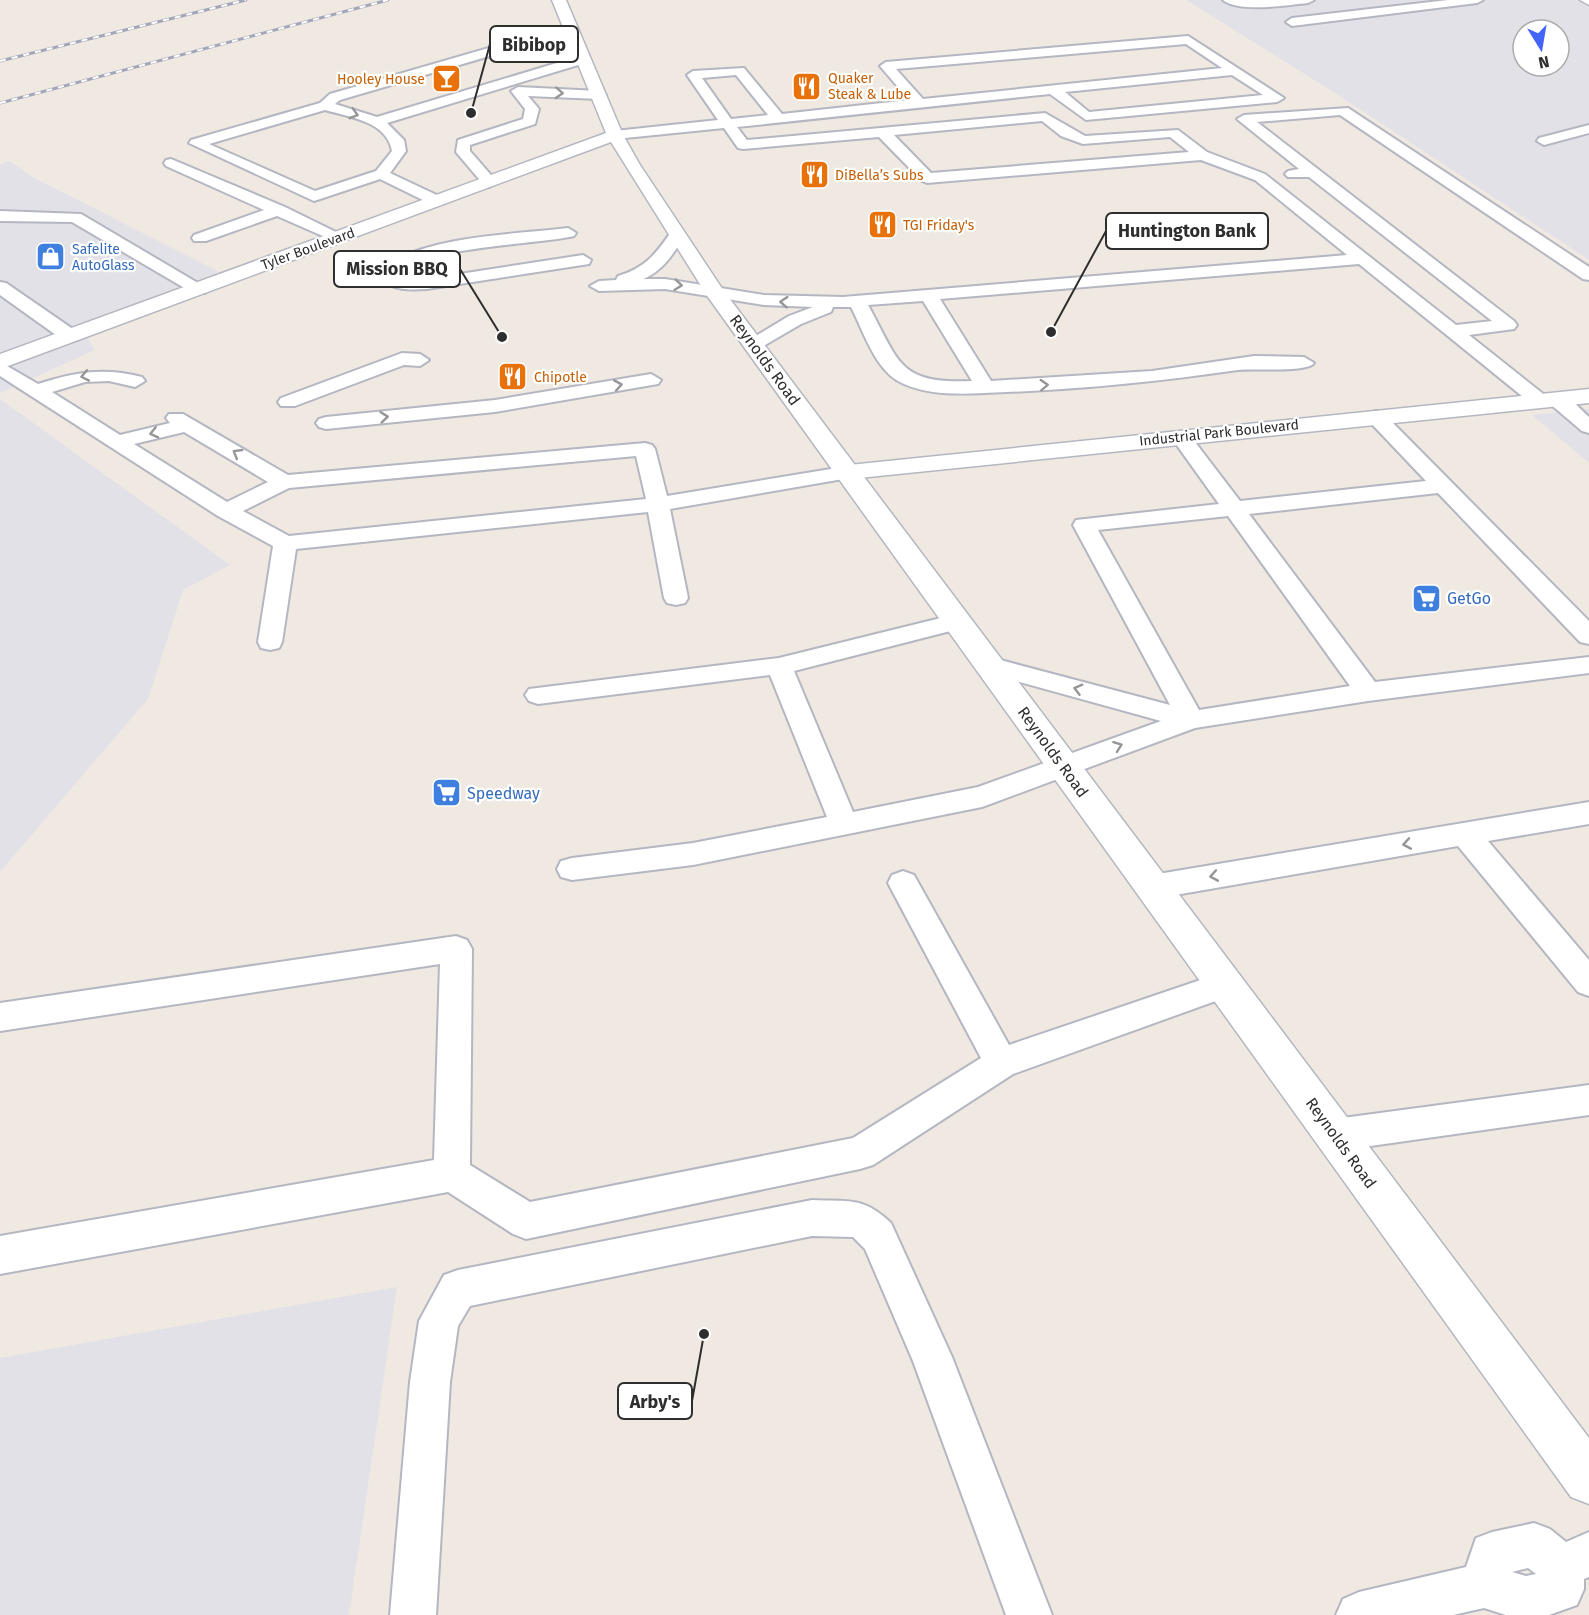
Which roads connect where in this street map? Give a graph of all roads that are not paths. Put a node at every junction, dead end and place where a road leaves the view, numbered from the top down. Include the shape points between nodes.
1 (559, 0) edge
2 (1229, 0) edge
3 (1308, 0) edge
4 (1478, 0) edge
5 (1292, 22) dead end
6 (571, 28) junction
7 (585, 62) junction
8 (1234, 71) junction
9 (1052, 89) junction
10 (518, 91) junction
11 (1017, 93) junction
12 (599, 95) junction
13 (919, 103) junction
14 (325, 106) junction
15 (777, 117) junction
16 (1046, 117) junction
17 (377, 121) junction
18 (726, 122) junction
19 (1589, 129) edge
20 (883, 132) junction
21 (615, 135) junction
22 (1544, 141) dead end
23 (1202, 155) junction
24 (171, 163) dead end
25 (1312, 172) junction
26 (381, 174) junction
27 (1260, 177) junction
28 (489, 182) junction
29 (437, 201) junction
30 (279, 210) junction
31 (0, 216) edge
32 (568, 232) dead end
33 (677, 235) junction
34 (338, 237) junction
35 (200, 238) dead end
36 (1360, 259) junction
37 (583, 260) dead end
38 (1589, 275) edge
39 (0, 287) edge
40 (199, 289) junction
41 (715, 293) junction
42 (929, 296) junction
43 (850, 302) junction
44 (1452, 331) junction
45 (70, 336) junction
46 (753, 346) junction
47 (420, 360) dead end
48 (0, 362) edge
49 (1304, 363) dead end
50 (0, 368) edge
51 (651, 380) dead end
52 (135, 381) dead end
53 (986, 388) junction
54 (35, 391) junction
55 (1589, 396) edge
56 (1548, 400) junction
57 (288, 402) dead end
58 (1376, 417) junction
59 (326, 423) dead end
60 (1589, 427) edge
61 (1181, 437) junction
62 (117, 442) junction
63 (849, 472) junction
64 (284, 482) junction
65 (1443, 486) junction
66 (658, 504) junction
67 (1234, 509) junction
68 (226, 511) junction
69 (285, 543) junction
70 (676, 598) dead end
71 (957, 622) junction
72 (1589, 636) edge
73 (270, 642) dead end
74 (989, 665) junction
75 (1589, 665) edge
76 (779, 666) junction
77 (1368, 692) junction
78 (538, 694) dead end
79 (1191, 720) junction
80 (1063, 765) junction
81 (1589, 813) edge
82 (845, 826) junction
83 (1464, 834) junction
84 (572, 869) dead end
85 (903, 883) dead end
86 (1152, 886) junction
87 (1589, 983) edge
88 (1224, 985) junction
89 (0, 1017) edge
90 (1000, 1063) junction
91 (1589, 1100) edge
92 (1335, 1135) junction
93 (452, 1174) junction
94 (0, 1255) edge
95 (1589, 1479) edge
96 (1576, 1560) edge
97 (413, 1615) edge
98 (1029, 1615) edge
99 (1359, 1615) edge

1 - 6 main road, Reynolds Road
2 - 3 lane via 1264,4
4 - 5 lane
6 - 7 main road, Reynolds Road
6 - 14 lane via 335,97
7 - 10 lane
7 - 12 main road, Reynolds Road
7 - 17 lane
8 - 9 lane
8 - 9 lane via 1277,98 1086,116
8 - 13 lane via 1188,40 886,66
9 - 11 lane
10 -> 12 lane
10 - 28 lane via 532,109 530,121 464,143 463,152
11 - 13 lane
11 - 16 lane
12 - 21 main road, Reynolds Road
13 - 15 lane
14 -> 17 lane
14 - 26 lane via 196,143 314,196
15 - 18 lane
15 - 18 lane via 739,71 693,75
16 - 20 lane
16 - 23 lane via 1066,133 1083,140 1173,133
17 - 26 lane via 397,140 399,151
18 - 20 lane via 742,145
18 - 21 lane
19 - 22 lane
20 - 23 lane via 927,178
21 - 28 main road, Tyler Boulevard
21 - 33 main road, Reynolds Road
23 - 27 lane
24 - 30 lane
25 - 27 lane
25 - 38 lane via 1244,119 1343,111
25 - 44 lane via 1508,325
26 - 29 lane
27 - 36 lane
28 - 29 main road, Tyler Boulevard
29 - 34 main road, Tyler Boulevard
30 - 34 lane
30 - 35 lane
31 - 40 lane via 75,217
32 - 37 lane via 423,254 395,264 388,271 389,278 407,285 427,284
33 - 41 main road, Reynolds Road
33 -> 41 lane via 649,272 598,286 665,284
34 - 40 main road, Tyler Boulevard
36 - 42 lane
36 - 44 lane
39 - 45 lane
40 - 45 main road, Tyler Boulevard
43 -> 41 lane via 790,302
41 - 46 main road, Reynolds Road
42 - 43 lane
42 - 53 lane
43 - 46 lane via 811,312
43 - 53 lane via 893,369 910,380 926,385
44 - 56 lane
45 - 48 main road, Tyler Boulevard
46 - 63 main road, Reynolds Road
47 - 57 lane via 402,359
53 -> 49 lane via 1152,377 1254,362
50 - 54 lane
59 -> 51 lane via 495,406
52 -> 54 lane via 114,374 96,374
54 - 62 lane
55 - 56 main road, Industrial Park Boulevard
56 - 58 main road, Industrial Park Boulevard
56 - 60 lane
58 - 61 main road, Industrial Park Boulevard
58 - 65 lane
61 - 63 main road, Industrial Park Boulevard
61 - 67 lane
64 -> 62 lane via 177,416
62 - 68 lane
63 - 66 lane
63 - 71 main road, Reynolds Road
64 - 66 lane via 344,483 575,462 645,449
64 - 68 lane
65 - 67 lane
65 - 72 lane
66 - 69 lane via 579,504 389,523 338,529
66 - 70 lane
67 - 77 lane
67 - 79 lane via 1084,525
68 - 69 lane
69 - 73 lane
71 - 74 main road, Reynolds Road
71 - 76 lane
79 -> 74 lane
74 - 80 main road, Reynolds Road
75 - 77 lane
76 - 78 lane
76 - 82 lane
77 - 79 lane
80 -> 79 lane
80 - 82 lane via 981,797
80 - 86 main road, Reynolds Road
81 - 83 lane
82 - 84 lane via 693,854
83 -> 86 lane
83 - 87 lane
85 - 90 lane
86 - 88 main road, Reynolds Road
88 - 90 lane
88 - 92 main road, Reynolds Road
89 - 93 lane via 456,950
90 - 93 lane via 860,1154 526,1221
91 - 92 lane
92 - 95 main road, Reynolds Road
93 - 94 lane
96 - 99 lane via 1534,1545 1492,1554 1484,1585
97 - 98 lane via 439,1321 458,1289 812,1218 861,1220 878,1236 932,1357

